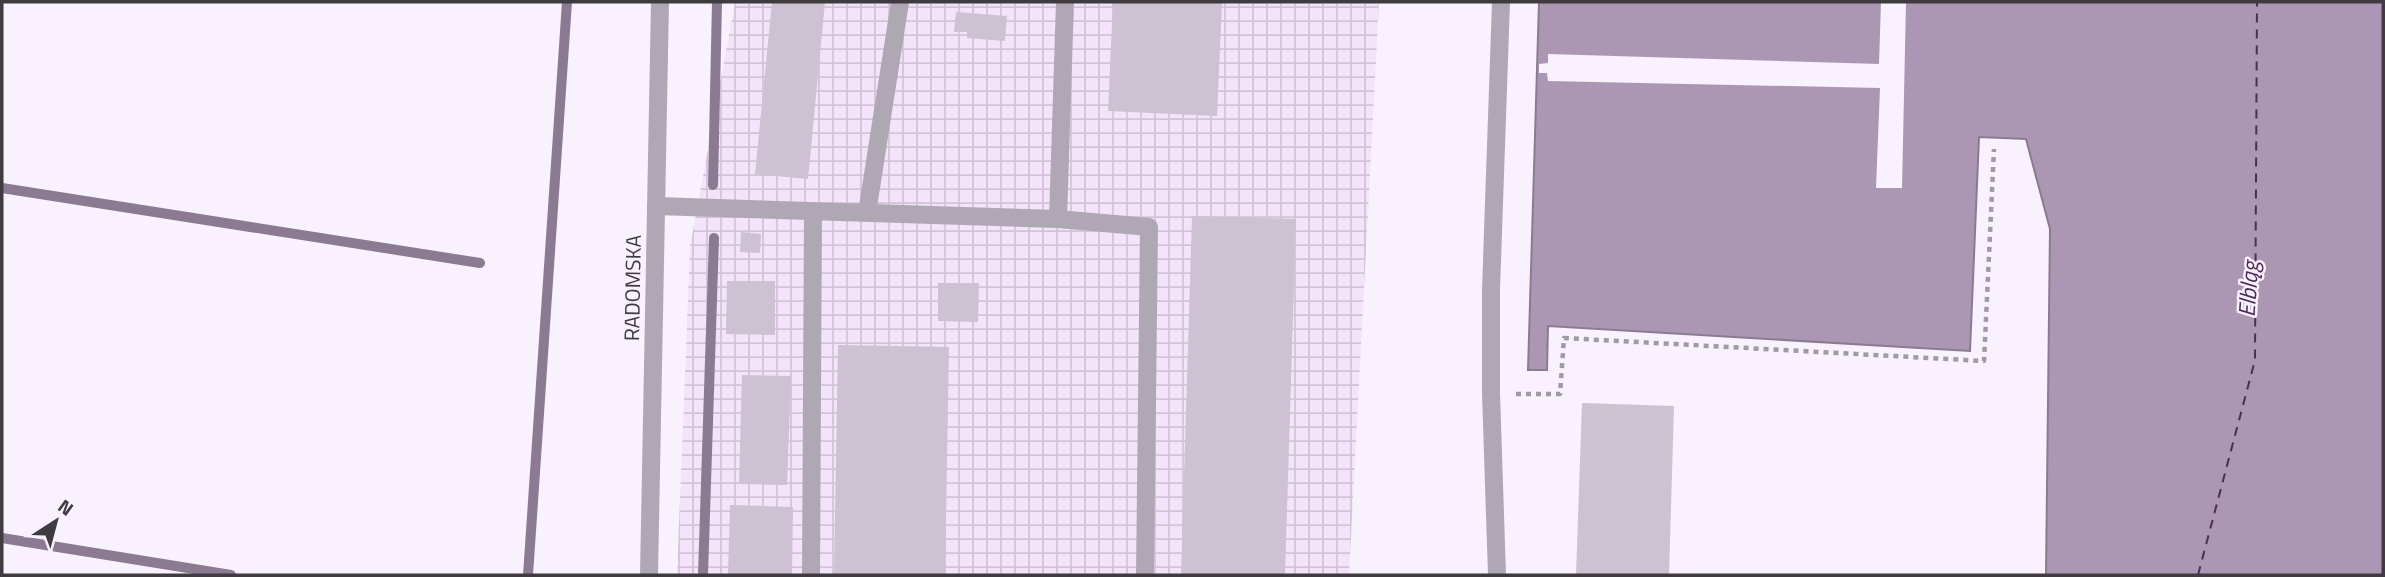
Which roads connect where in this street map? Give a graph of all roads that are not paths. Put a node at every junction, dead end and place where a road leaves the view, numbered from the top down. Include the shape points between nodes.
1 (660, 2) edge
2 (901, 2) edge
3 (1065, 2) edge
4 (1501, 2) edge
5 (656, 206) junction
6 (813, 211) junction
7 (867, 213) junction
8 (1058, 219) junction
9 (649, 575) edge
10 (811, 575) edge
11 (1145, 575) edge
12 (1497, 575) edge

1 - 5 street, RADOMSKA
2 - 7 street
3 - 8 street
4 - 12 street via 1491,393
5 - 6 street
5 - 9 street, RADOMSKA
6 - 7 street
6 - 10 street
7 - 8 street
8 - 11 street via 1149,226

